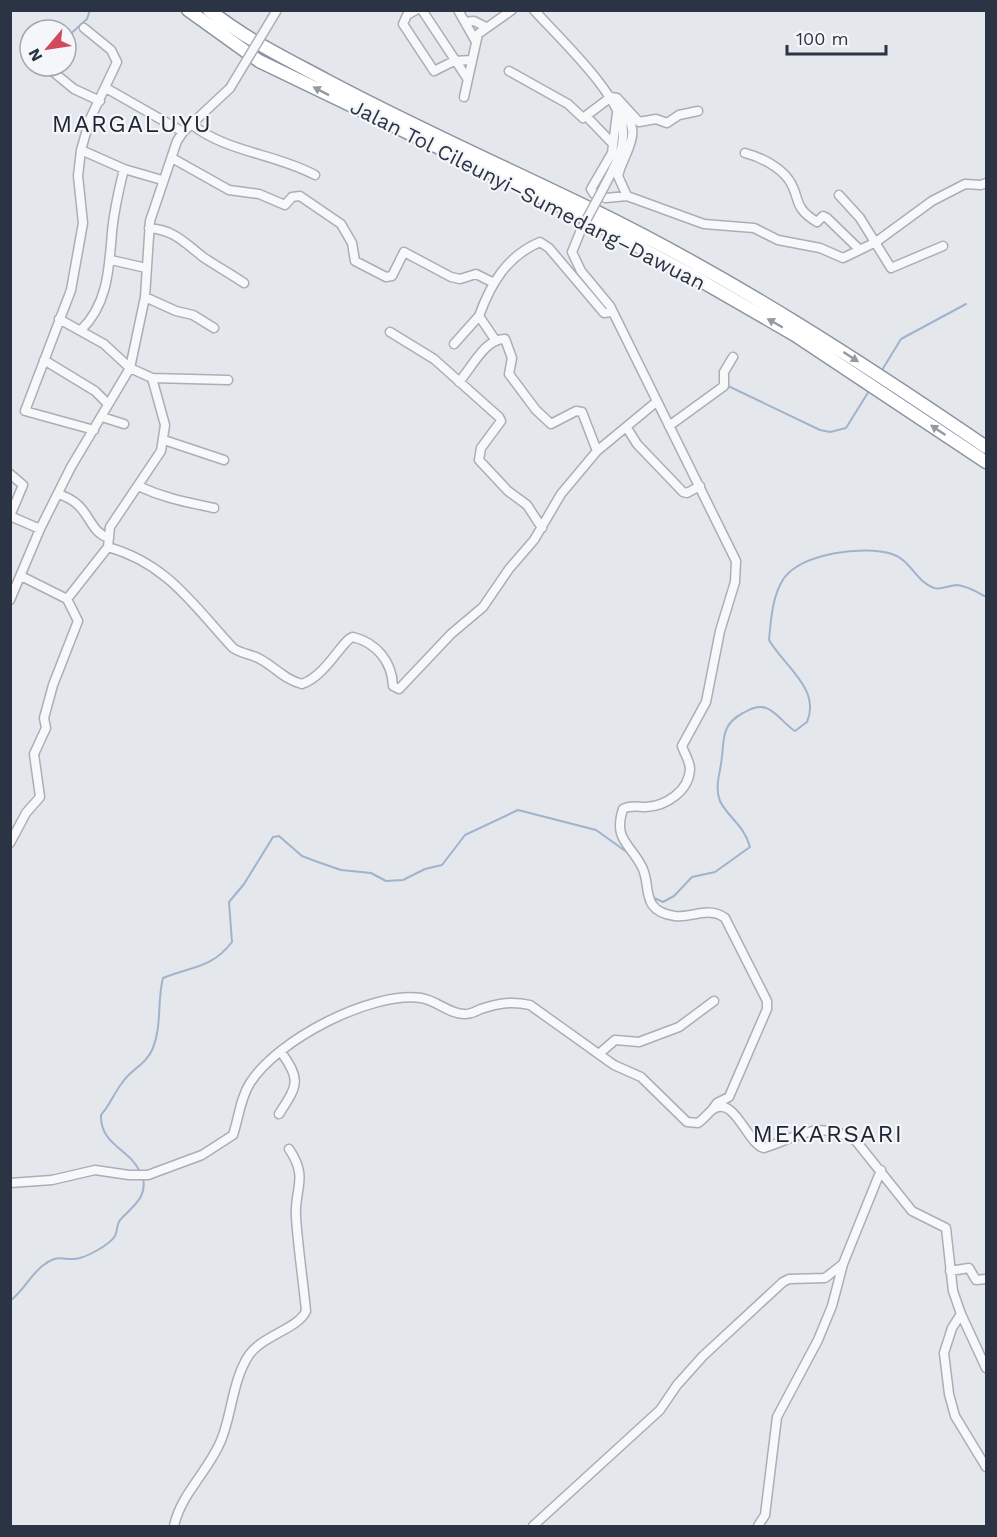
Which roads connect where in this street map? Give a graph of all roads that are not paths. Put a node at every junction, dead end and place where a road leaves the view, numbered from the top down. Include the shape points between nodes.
1 (188, 10) edge
2 (209, 10) edge
3 (277, 10) edge
4 (416, 10) edge
5 (422, 10) edge
6 (458, 10) edge
7 (512, 10) edge
8 (534, 10) edge
9 (465, 22) junction
10 (486, 27) junction
11 (84, 28) dead end
12 (475, 40) junction
13 (471, 60) junction
14 (454, 61) junction
15 (509, 71) dead end
16 (61, 78) edge
17 (467, 78) junction
18 (106, 88) junction
19 (464, 97) dead end
20 (611, 97) junction
21 (100, 100) junction
22 (618, 107) junction
23 (698, 111) dead end
24 (587, 117) junction
25 (191, 124) junction
26 (183, 132) junction
27 (613, 144) junction
28 (81, 150) junction
29 (745, 153) dead end
30 (172, 158) junction
31 (124, 168) junction
32 (315, 175) dead end
33 (162, 180) junction
34 (987, 183) edge
35 (594, 194) dead end
36 (839, 195) dead end
37 (627, 196) junction
38 (606, 198) dead end
39 (149, 228) junction
40 (876, 242) junction
41 (943, 246) dead end
42 (859, 249) junction
43 (111, 260) junction
44 (146, 268) junction
45 (244, 283) dead end
46 (494, 283) junction
47 (587, 285) junction
48 (145, 297) junction
49 (479, 316) junction
50 (58, 319) junction
51 (214, 328) dead end
52 (81, 330) junction
53 (390, 332) dead end
54 (496, 341) junction
55 (454, 344) dead end
56 (733, 357) dead end
57 (44, 360) junction
58 (130, 368) junction
59 (152, 378) junction
60 (228, 380) dead end
61 (459, 382) junction
62 (655, 402) junction
63 (108, 404) junction
64 (102, 417) junction
65 (124, 424) dead end
66 (669, 426) junction
67 (627, 428) junction
68 (94, 430) junction
69 (164, 440) junction
70 (987, 447) edge
71 (597, 451) junction
72 (224, 460) dead end
73 (987, 462) edge
74 (10, 474) edge
75 (138, 486) junction
76 (700, 486) junction
77 (58, 494) junction
78 (214, 508) dead end
79 (10, 516) edge
80 (542, 528) junction
81 (40, 529) junction
82 (108, 543) junction
83 (21, 576) junction
84 (67, 599) junction
85 (10, 600) edge
86 (10, 843) edge
87 (714, 1001) dead end
88 (281, 1052) junction
89 (600, 1053) junction
90 (712, 1110) junction
91 (279, 1114) dead end
92 (289, 1149) dead end
93 (881, 1170) junction
94 (10, 1183) edge
95 (843, 1264) junction
96 (950, 1271) junction
97 (987, 1279) edge
98 (961, 1314) junction
99 (987, 1368) edge
100 (987, 1467) edge
101 (174, 1527) edge
102 (533, 1527) edge
103 (759, 1527) edge

73 -> 1 highway, Jalan Tol Cileunyi–Sumedang–Dawuan via 795,335 692,275 591,221 259,61
2 -> 70 highway, Jalan Tol Cileunyi–Sumedang–Dawuan via 265,50 698,265 801,325
3 - 25 street, bridge via 230,88
4 - 14 street via 402,24 430,67 437,71
5 - 14 street
6 - 9 street
7 - 10 street
8 - 20 street
9 - 10 street
9 - 12 street
10 - 12 street
11 - 18 street via 111,50 117,62
12 - 13 street
13 - 14 street
13 - 17 street
14 - 17 street
15 - 24 street
16 - 21 street via 74,89
17 - 19 street
18 - 21 street
18 - 26 street
20 - 22 street
20 - 23 street via 617,98 639,122 656,119 667,123 679,115
20 - 24 street
21 - 28 street
22 - 27 street
22 - 37 street via 628,118 632,134 618,176
22 - 47 street, bridge via 624,131 620,154 572,252
24 - 27 street
25 - 26 street
25 - 32 street via 223,144
26 - 30 street
27 - 35 street via 612,153 591,189
28 - 31 street
28 - 50 street via 81,240 71,290
29 - 42 street via 780,170 790,181 796,203 807,215 817,222 823,216 827,218
30 - 33 street
30 - 46 street via 229,190 259,194 285,205 292,197 300,196 342,224 352,243 355,261 386,277 392,276 404,252 451,277 460,279 476,274
31 - 33 street
31 - 43 street
33 - 39 street
34 - 40 street via 965,184 932,201
36 - 40 street
37 - 38 street
37 - 42 street via 704,224 754,228 778,240 804,244 843,258
39 - 44 street
39 - 45 street via 184,239
40 - 41 street via 891,268
40 - 42 street
43 - 44 street
43 - 52 street via 103,298 93,318
44 - 48 street
46 - 47 street via 508,262 540,242
46 - 49 street
47 - 62 street via 612,312
48 - 51 street via 193,315
48 - 58 street
49 - 54 street
49 - 55 street
50 - 52 street
50 - 57 street
52 - 58 street via 104,344
53 - 61 street via 421,349
54 - 61 street
54 - 71 street via 505,339 512,358 508,374 543,418 554,424 579,411 588,423
56 - 66 street via 724,372 724,386
57 - 63 street via 95,391
57 - 68 street via 25,413
58 - 59 street
58 - 63 street
59 - 60 street
59 - 69 street via 165,425
61 - 80 street via 501,422 481,448 479,460 527,505
62 - 66 street
62 - 67 street
63 - 64 street
64 - 65 street
64 - 68 street
66 - 76 street
67 - 71 street
67 - 76 street via 637,444 683,492
68 - 77 street
69 - 72 street
69 - 75 street
71 - 80 street via 561,494
74 - 79 street via 23,484
75 - 78 street via 167,500
75 - 82 street via 110,527
76 - 90 street via 736,561 735,582 720,630 706,702 682,746 690,768 687,779 671,800 622,809 620,825 621,840 644,869 647,896 657,908 676,916 718,913 729,922 767,1001 729,1097
77 - 81 street
77 - 82 street via 82,508
79 - 81 street
80 - 82 street via 483,607 451,633 399,689 393,686 392,671 384,657 354,637 348,638 328,666 307,682 286,678 259,658 233,648 164,574
81 - 83 street
82 - 84 street
83 - 84 street
83 - 85 street
84 - 86 street via 78,621 53,685 46,728 34,754 40,797
87 - 89 street via 679,1027 639,1042 615,1041
88 - 89 street via 348,1011 407,998 436,1002 463,1014 504,1002 530,1005
88 - 91 street via 293,1069 296,1083
88 - 94 street via 251,1081 240,1102 233,1135 202,1155 148,1175 95,1170 52,1180
89 - 90 street via 651,1084 687,1122 698,1123
90 - 93 street via 724,1107 733,1111 752,1141 764,1148 815,1129 846,1136
92 - 101 street via 301,1180 296,1213 306,1311 301,1319 264,1340 250,1353 222,1438 182,1503
93 - 95 street
93 - 96 street via 912,1211 946,1228
95 - 102 street via 825,1278 783,1282 703,1356 660,1410
95 - 103 street via 818,1340 777,1417 765,1515
96 - 97 street via 969,1268 976,1280
96 - 98 street
98 - 99 street
98 - 100 street via 944,1353 949,1394 956,1416

